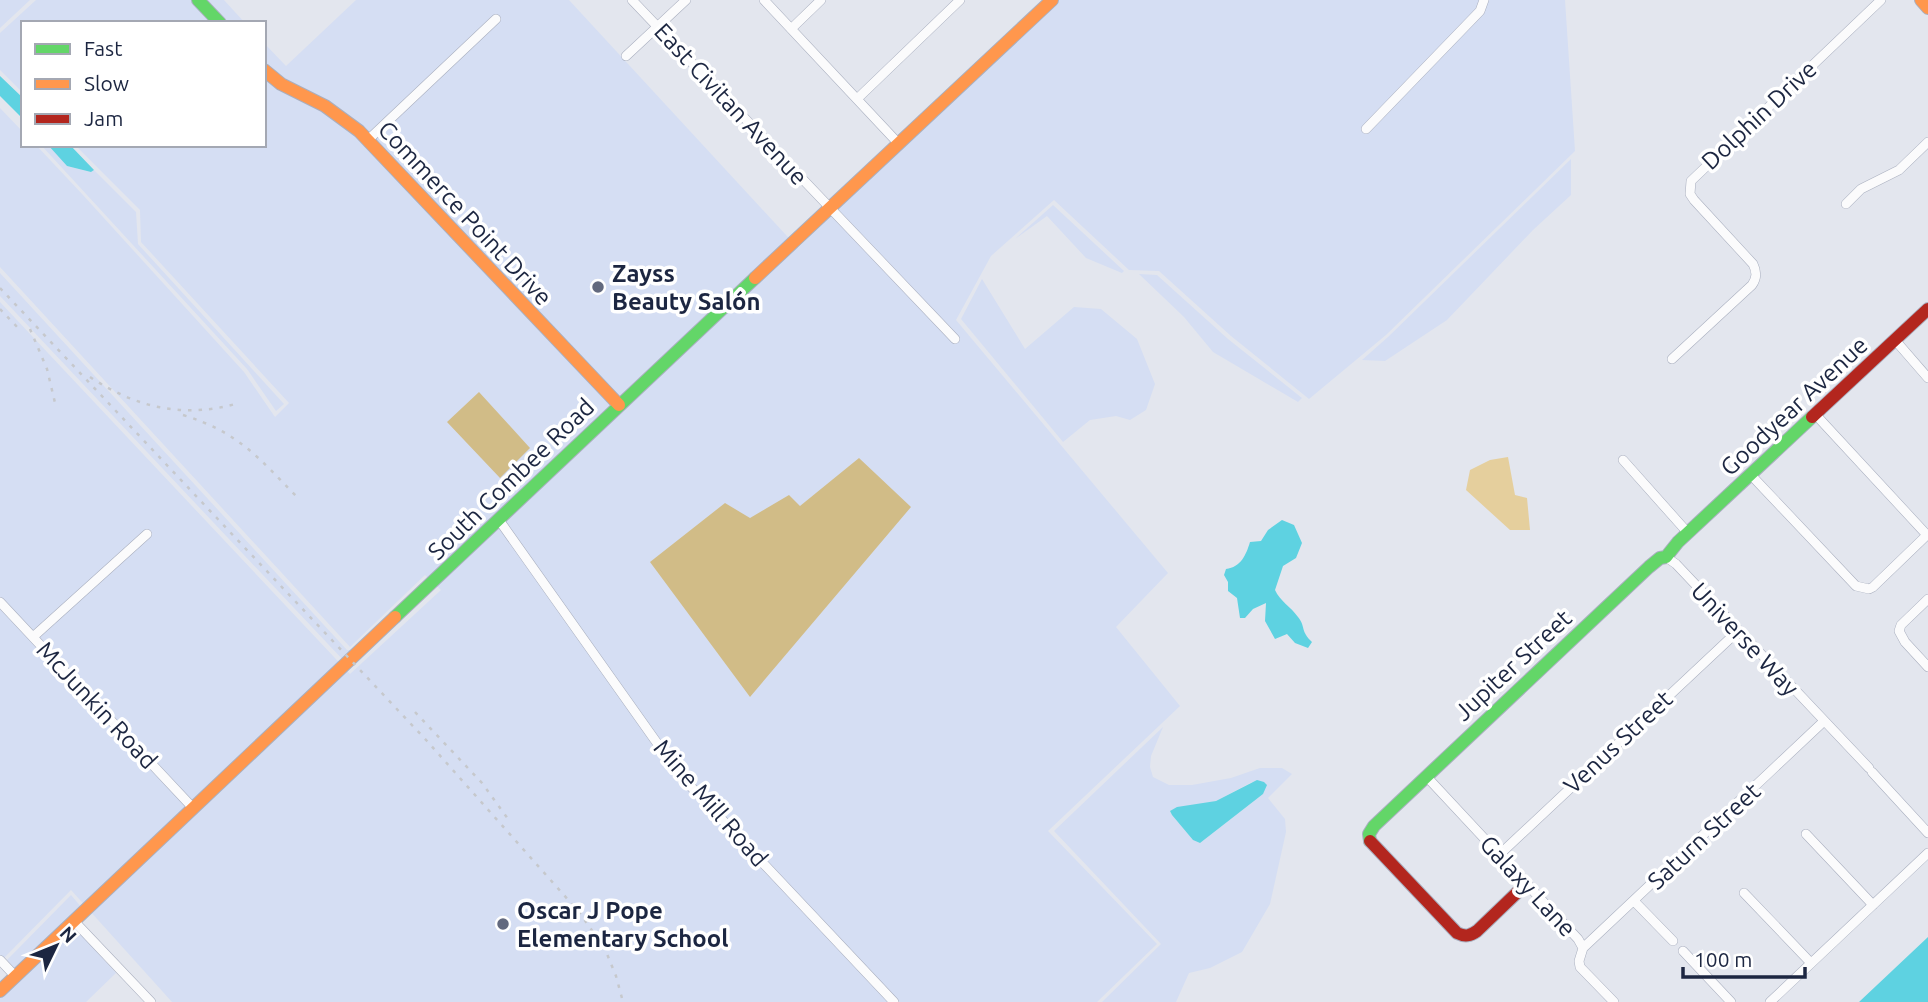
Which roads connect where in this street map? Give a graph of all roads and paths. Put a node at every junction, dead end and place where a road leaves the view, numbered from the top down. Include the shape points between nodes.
1 (632, 0) edge
2 (686, 0) edge
3 (764, 0) edge
4 (821, 0) edge
5 (960, 0) edge
6 (1052, 0) edge
7 (1484, 0) edge
8 (1881, 0) edge
9 (1921, 0) edge
10 (200, 1) edge
11 (1928, 8) edge
12 (496, 19) dead end
13 (218, 21) edge
14 (657, 26) junction
15 (791, 29) junction
16 (626, 56) dead end
17 (266, 72) edge
18 (857, 99) junction
19 (1366, 129) dead end
20 (368, 140) junction
21 (1928, 142) edge
22 (898, 143) junction
23 (1846, 204) dead end
24 (830, 208) junction
25 (1928, 309) edge
26 (955, 339) dead end
27 (1895, 340) junction
28 (1672, 359) dead end
29 (1928, 378) edge
30 (619, 405) junction
31 (1815, 414) junction
32 (1623, 460) dead end
33 (1751, 475) junction
34 (499, 520) junction
35 (1688, 533) junction
36 (147, 534) dead end
37 (1928, 534) edge
38 (1666, 557) junction
39 (1928, 599) edge
40 (0, 602) edge
41 (1738, 631) junction
42 (33, 637) junction
43 (1928, 667) edge
44 (1823, 722) junction
45 (1426, 776) junction
46 (193, 808) junction
47 (1928, 833) edge
48 (1806, 834) dead end
49 (1928, 853) edge
50 (1499, 855) junction
51 (1526, 884) junction
52 (1744, 893) dead end
53 (1634, 901) junction
54 (1873, 905) junction
55 (74, 921) junction
56 (1674, 941) dead end
57 (1583, 948) junction
58 (1683, 951) dead end
59 (0, 960) edge
60 (1811, 963) junction
61 (16, 976) junction
62 (0, 991) edge
63 (151, 1002) edge
64 (894, 1002) edge
65 (1614, 1002) edge
66 (1731, 1002) edge
67 (1770, 1002) edge

1 - 14 street, East Civitan Avenue
2 - 14 street
3 - 15 street
4 - 15 street
5 - 18 street
6 - 22 street, South Combee Road
7 - 19 street via 1480,11
8 - 28 street, Dolphin Drive via 1690,181 1694,200 1754,264 1756,279
9 - 11 street
10 - 13 street
12 - 20 street
14 - 16 street
14 - 24 street, East Civitan Avenue
15 - 18 street
17 - 20 street, Commerce Point Drive via 325,106
18 - 22 street
20 - 30 street, Commerce Point Drive
21 - 23 street via 1899,170 1861,189
22 - 24 street, South Combee Road
24 - 26 street, East Civitan Avenue
24 - 30 street, South Combee Road
25 - 27 street, Goodyear Avenue
27 - 29 street
27 - 31 street, Goodyear Avenue
30 - 34 street, South Combee Road
31 - 33 street, Goodyear Avenue
31 - 37 street
32 - 35 street
33 - 35 street, Goodyear Avenue
33 - 37 street via 1856,586 1873,587
34 - 46 street, South Combee Road
34 - 64 street, Mine Mill Road via 679,774
35 - 38 street, Jupiter Street
36 - 42 street
38 - 41 street, Universe Way
38 - 45 street, Jupiter Street via 1649,567
39 - 43 street via 1899,631
40 - 42 street, McJunkin Road
41 - 44 street, Universe Way
41 - 50 street, Venus Street
42 - 46 street, McJunkin Road
44 - 47 street, Universe Way
44 - 53 street, Saturn Street
45 - 50 street, Galaxy Lane
45 - 51 street, Jupiter Street via 1374,826 1370,843 1464,937 1472,936
46 - 55 street, South Combee Road
48 - 54 street
49 - 54 street
50 - 51 street, Galaxy Lane
51 - 57 street, Galaxy Lane
52 - 60 street
53 - 56 street
53 - 57 street, Saturn Street
54 - 60 street
55 - 61 street, South Combee Road
55 - 63 street
57 - 65 street, Galaxy Lane via 1580,967
58 - 66 street
59 - 61 street
60 - 67 street
61 - 62 street, South Combee Road

